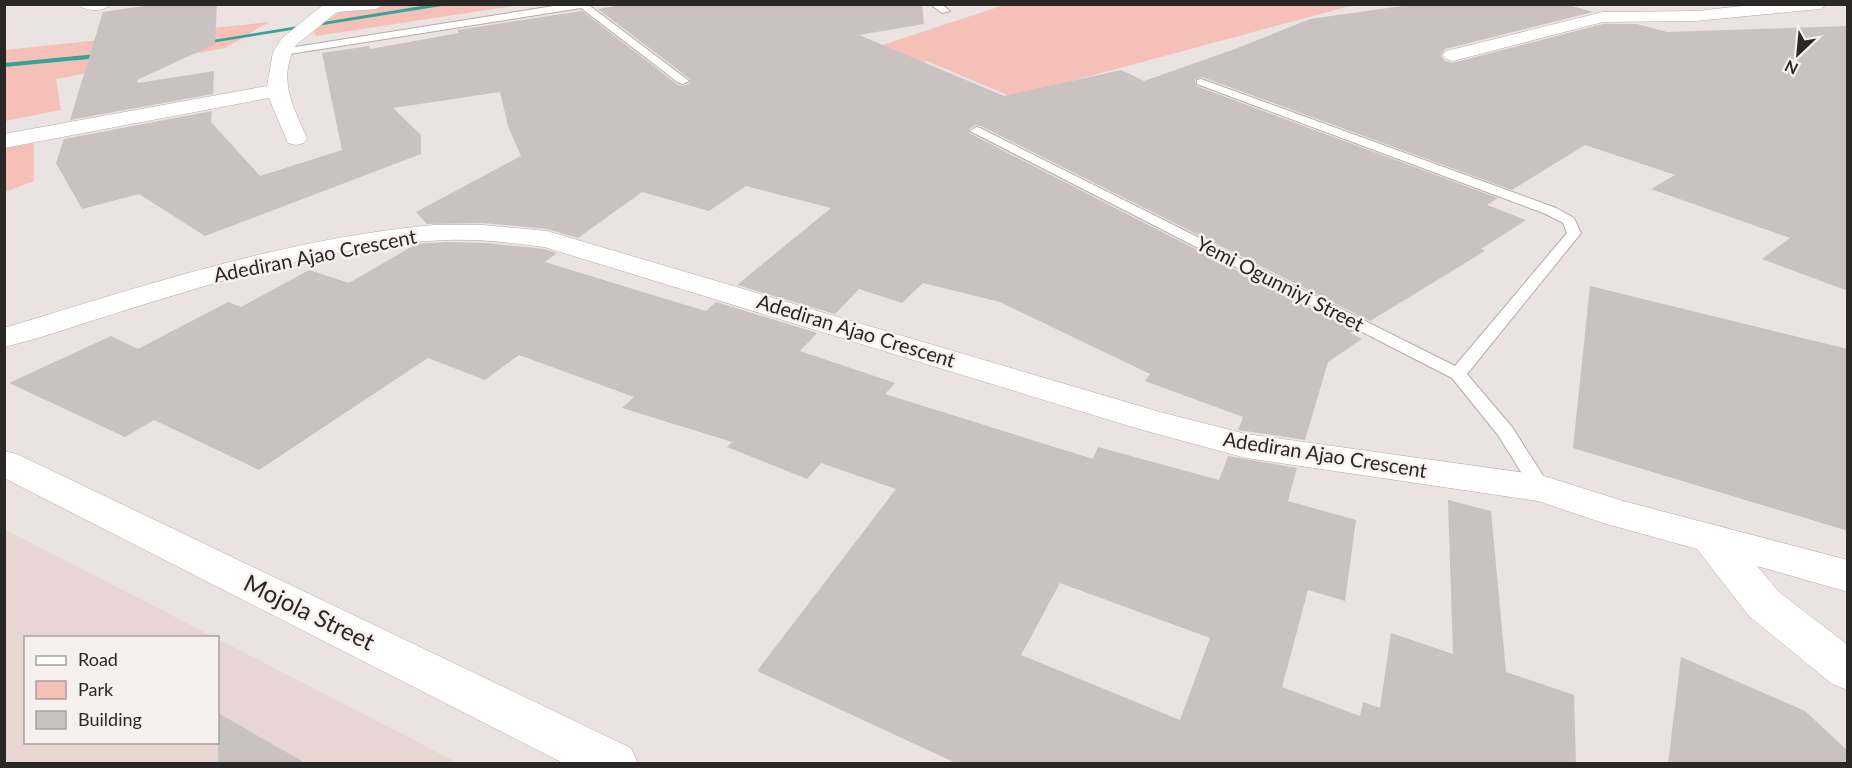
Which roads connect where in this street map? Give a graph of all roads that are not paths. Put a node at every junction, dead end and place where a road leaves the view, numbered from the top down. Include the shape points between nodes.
1 (86, 4) edge
2 (103, 4) edge
3 (376, 4) edge
4 (934, 4) edge
5 (1820, 4) edge
6 (585, 5) edge
7 (333, 7) edge
8 (945, 10) dead end
9 (286, 47) junction
10 (1453, 55) dead end
11 (682, 81) dead end
12 (1201, 82) dead end
13 (276, 90) junction
14 (975, 130) dead end
15 (296, 138) dead end
16 (4, 141) edge
17 (4, 338) edge
18 (1458, 374) junction
19 (4, 464) edge
20 (1541, 488) junction
21 (1709, 537) junction
22 (1848, 576) edge
23 (1848, 671) edge
24 (614, 764) edge

1 - 2 street
3 - 7 street
4 - 8 lane
5 - 10 street via 1696,16 1603,17
6 - 9 lane
6 - 11 lane
7 - 9 street
9 - 13 street
12 - 18 lane via 1569,221 1574,233
13 - 15 street
13 - 16 street
14 - 18 lane, Yemi Ogunniyi Street
17 - 20 street, Adediran Ajao Crescent via 249,265 421,234 508,234 547,238 586,249 1150,421 1246,446
18 - 20 lane, Yemi Ogunniyi Street via 1505,431
19 - 24 street, Mojola Street
20 - 21 street, Adediran Ajao Crescent
21 - 22 street, Adediran Ajao Crescent
21 - 23 street via 1764,604

